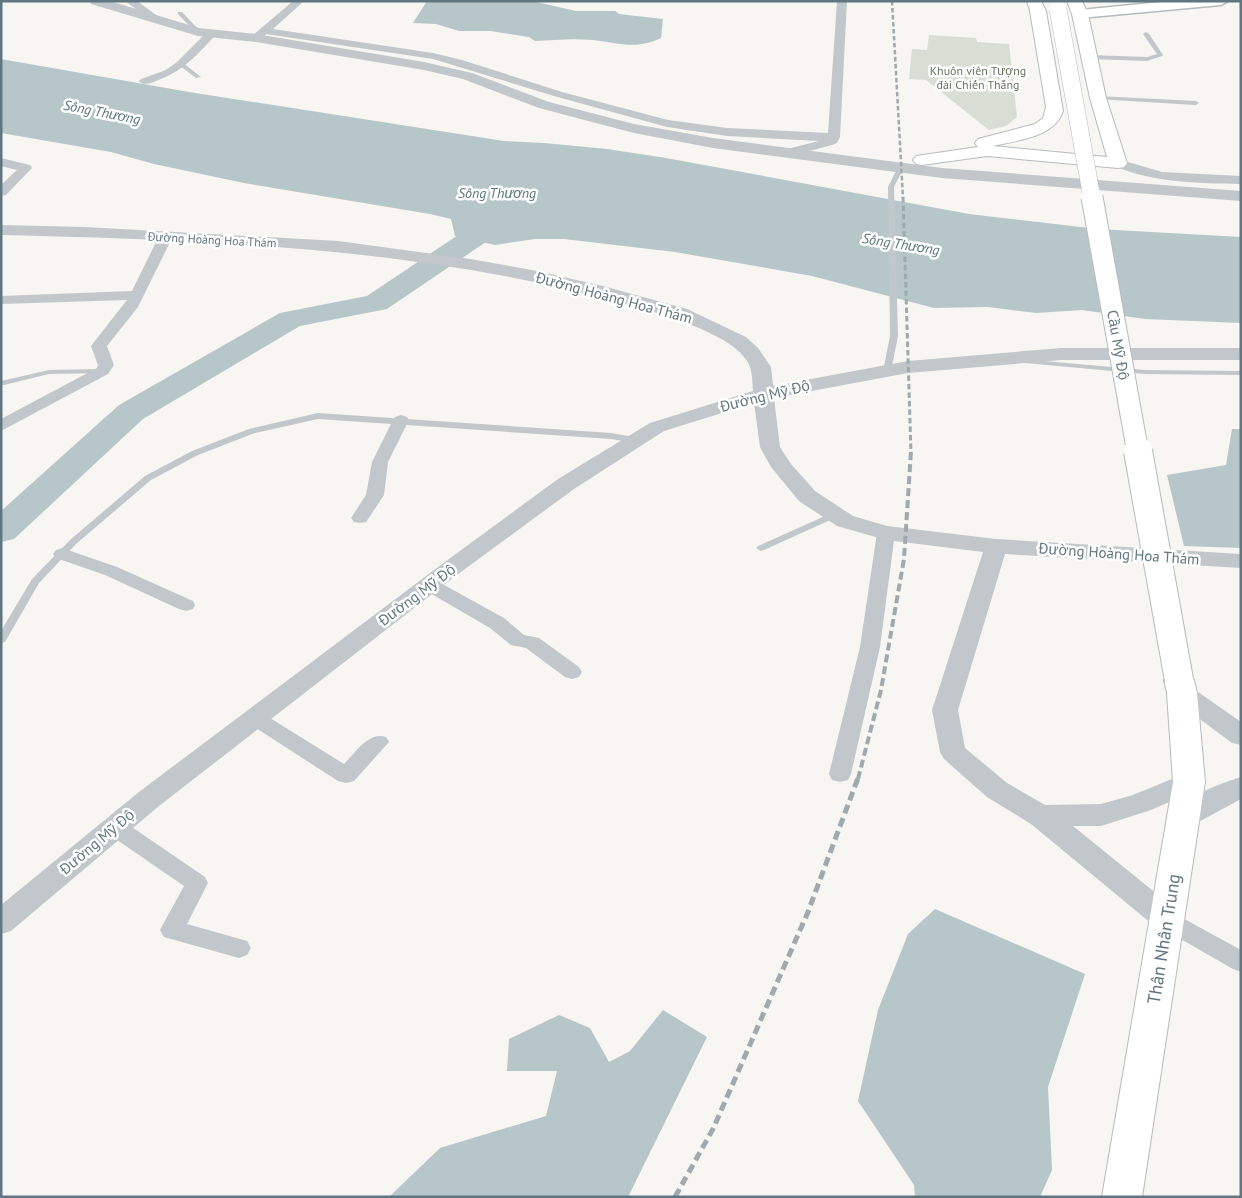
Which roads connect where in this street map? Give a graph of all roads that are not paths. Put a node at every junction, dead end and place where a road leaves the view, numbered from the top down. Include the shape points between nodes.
1 (96, 1) edge
2 (130, 1) edge
3 (299, 1) edge
4 (842, 1) edge
5 (1034, 1) edge
6 (1221, 1) edge
7 (1066, 6) edge
8 (180, 13) dead end
9 (155, 18) junction
10 (205, 33) junction
11 (1146, 34) dead end
12 (260, 35) junction
13 (1089, 57) junction
14 (181, 64) junction
15 (198, 77) dead end
16 (145, 81) dead end
17 (1098, 98) junction
18 (1196, 103) dead end
19 (1034, 130) junction
20 (834, 137) junction
21 (787, 153) junction
22 (922, 160) junction
23 (1118, 161) junction
24 (1, 162) edge
25 (902, 169) junction
26 (1241, 180) edge
27 (1, 192) edge
28 (1241, 196) edge
29 (1, 230) edge
30 (165, 238) junction
31 (137, 295) junction
32 (1, 300) edge
33 (1241, 354) edge
34 (1009, 358) junction
35 (103, 371) junction
36 (887, 371) junction
37 (1241, 373) edge
38 (4, 383) dead end
39 (763, 394) junction
40 (401, 420) junction
41 (1, 426) edge
42 (634, 440) junction
43 (834, 515) junction
44 (360, 518) dead end
45 (886, 533) junction
46 (996, 546) junction
47 (761, 548) dead end
48 (62, 554) junction
49 (1241, 562) edge
50 (430, 585) junction
51 (186, 605) dead end
52 (1, 640) edge
53 (572, 672) dead end
54 (1180, 687) junction
55 (255, 718) junction
56 (1241, 736) edge
57 (379, 742) dead end
58 (840, 774) dead end
59 (1190, 782) junction
60 (1241, 787) edge
61 (1041, 816) junction
62 (1183, 817) junction
63 (115, 828) junction
64 (1168, 920) junction
65 (1, 922) edge
66 (239, 948) dead end
67 (1241, 962) edge
68 (1122, 1197) edge

1 - 9 street
2 - 9 street
3 - 12 street
4 - 20 street
5 - 19 main road via 1055,107 1054,116 1048,124
6 - 7 main road
7 - 13 main road
7 - 54 main road, Cầu Mỹ Độ, bridge
8 - 10 lane
9 - 10 street
10 - 12 street
10 - 14 street
11 - 13 lane via 1160,55 1147,59
12 - 20 street via 372,46 441,58 668,123 727,132
12 - 21 street via 467,76 544,105 634,128
13 - 17 main road
14 - 15 lane
14 - 16 street via 170,72
17 - 18 lane
17 - 23 main road
19 - 22 main road
19 - 23 main road via 1027,139 1045,151
20 - 21 street via 828,142
21 - 25 street
22 - 23 main road via 987,151
22 - 25 main road
23 - 26 street via 1130,169 1146,172
24 - 27 street via 26,168
25 - 28 street
25 - 36 lane via 891,187 894,336
29 - 30 street, Đường Hoàng Hoa Thám
30 - 31 street
30 - 39 street, Đường Hoàng Hoa Thám via 338,246 470,264 597,290 680,313 739,341 752,352 761,367
31 - 32 street
31 - 35 street via 100,346 106,365
33 - 34 street, Đường Mỹ Độ via 1111,353
34 - 36 street, Đường Mỹ Độ
34 - 37 lane via 1145,372
35 - 38 lane via 49,372
35 - 41 street
36 - 39 street, Đường Mỹ Độ
39 - 42 street, Đường Mỹ Độ via 657,427
39 - 43 street, Đường Hoàng Hoa Thám via 770,447 806,496
40 - 42 lane
40 - 44 street via 380,462 375,495
40 - 48 lane via 318,416 252,431 194,453 148,478
42 - 50 street, Đường Mỹ Độ via 566,484
43 - 45 street, Đường Hoàng Hoa Thám
43 - 47 lane
45 - 46 street, Đường Hoàng Hoa Thám
45 - 58 street via 870,647
46 - 49 street, Đường Hoàng Hoa Thám
46 - 61 street via 945,710 953,752 997,790
48 - 51 street via 111,570
48 - 52 lane via 35,581
50 - 53 street via 497,623 518,640 532,643
50 - 55 street, Đường Mỹ Độ
54 - 56 street
54 - 59 main road, Thân Nhân Trung
55 - 57 street via 346,775
55 - 63 street, Đường Mỹ Độ
59 - 61 street via 1141,803 1101,815
59 - 62 main road, Thân Nhân Trung
60 - 62 street
61 - 64 street
62 - 64 main road, Thân Nhân Trung
63 - 65 street, Đường Mỹ Độ
63 - 66 street via 197,883 172,930
64 - 67 street
64 - 68 main road, Thân Nhân Trung

